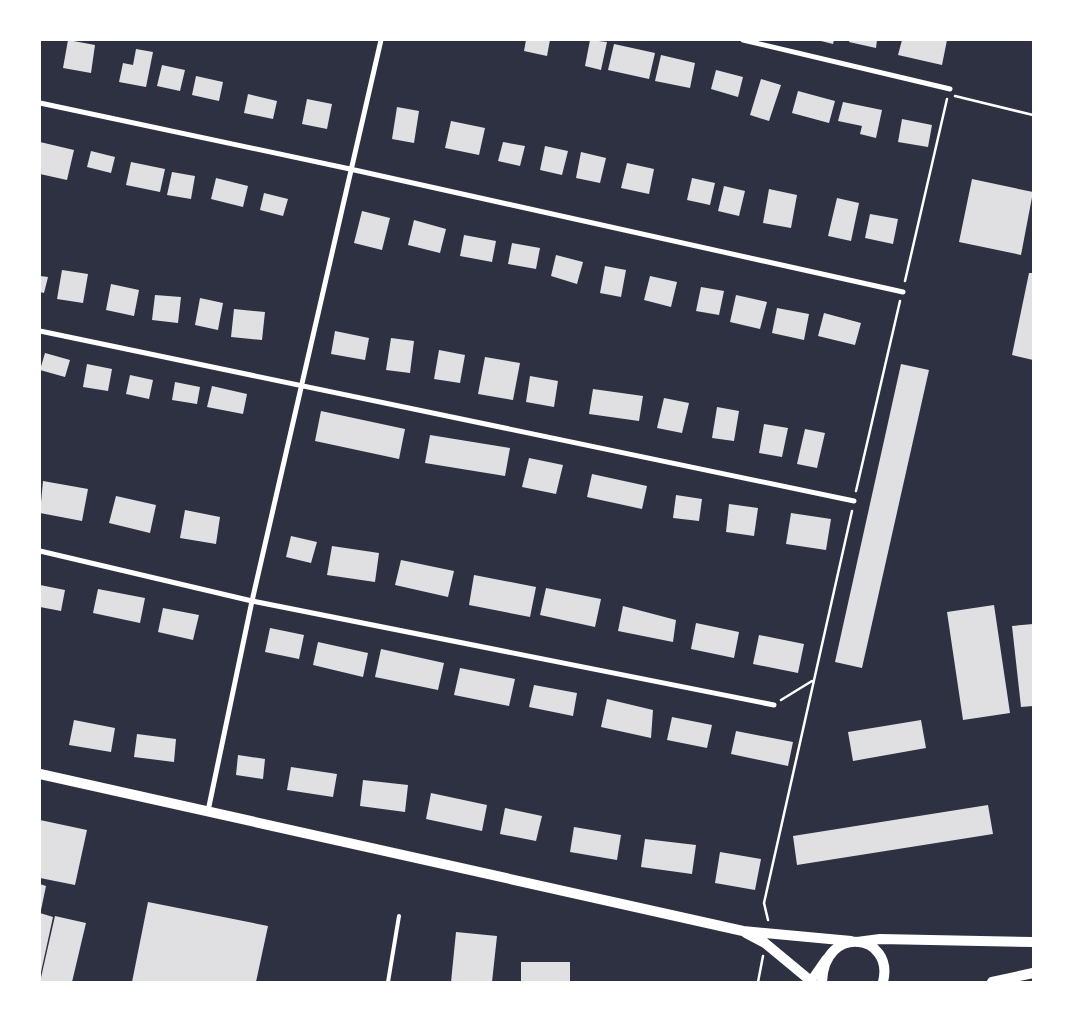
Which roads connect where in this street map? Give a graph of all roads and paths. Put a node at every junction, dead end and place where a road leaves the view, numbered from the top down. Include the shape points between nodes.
1 (381, 40) edge
2 (743, 40) edge
3 (949, 92) joint
4 (40, 103) edge
5 (1033, 116) edge
6 (350, 169) junction
7 (903, 292) dead end
8 (40, 331) edge
9 (302, 385) junction
10 (854, 501) dead end
11 (40, 551) edge
12 (252, 601) junction
13 (812, 681) dead end
14 (774, 705) joint
15 (40, 774) edge
16 (208, 811) junction
17 (399, 916) dead end
18 (743, 931) junction
19 (854, 941) junction
20 (1033, 942) edge
21 (763, 952) dead end
22 (826, 959) junction
23 (1033, 973) edge
24 (388, 982) edge
25 (758, 982) edge
26 (811, 982) edge
27 (822, 982) edge
28 (883, 982) edge
29 (992, 982) edge

1 - 6 street
2 - 3 street
3 - 5 path
4 - 6 street
6 - 7 street
6 - 9 street
8 - 9 street
9 - 10 street
9 - 12 street
11 - 12 street
12 - 14 street
12 - 16 street
13 - 14 path
15 - 16 main road
16 - 18 main road
17 - 24 lane
18 - 19 main road
18 - 26 main road via 765,943
19 - 20 main road
19 - 22 main road via 836,948
19 - 28 main road via 871,946 879,954 884,963
21 - 25 path
22 - 26 street
22 - 27 main road
23 - 29 main road

